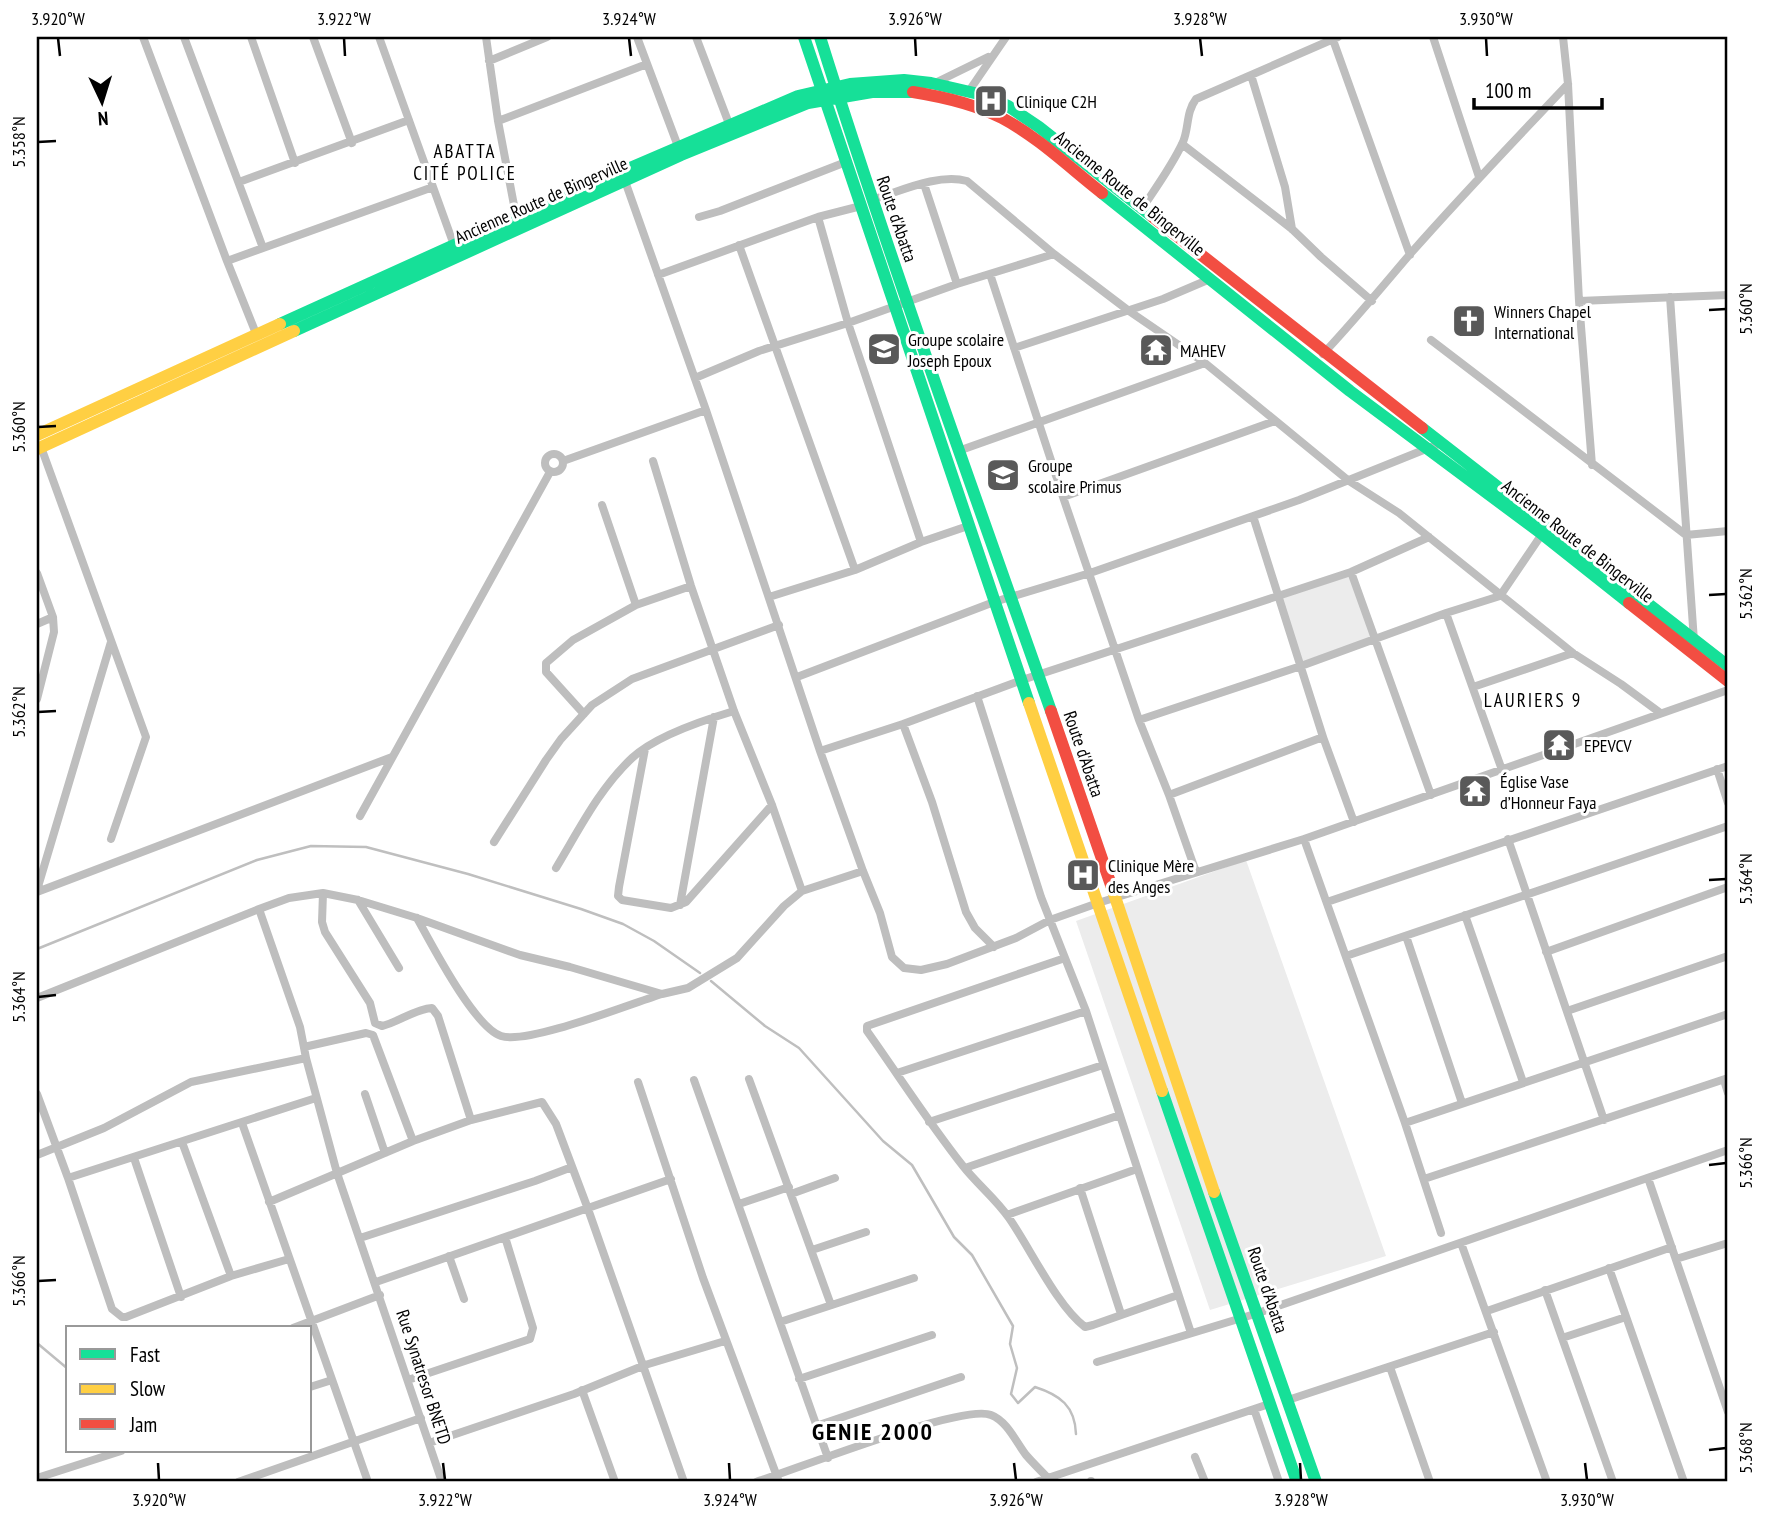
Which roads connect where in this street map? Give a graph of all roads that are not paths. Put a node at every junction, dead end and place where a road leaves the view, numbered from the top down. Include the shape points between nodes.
1 (143, 37) edge
2 (184, 37) edge
3 (251, 37) edge
4 (313, 37) edge
5 (379, 37) edge
6 (486, 37) edge
7 (547, 37) edge
8 (637, 37) edge
9 (696, 37) edge
10 (804, 37) edge
11 (820, 37) edge
12 (1006, 37) edge
13 (1334, 37) edge
14 (1433, 37) edge
15 (1563, 37) edge
16 (991, 55) junction
17 (489, 61) junction
18 (647, 64) junction
19 (1251, 75) junction
20 (934, 84) junction
21 (1567, 84) junction
22 (837, 90) junction
23 (969, 91) junction
24 (822, 93) junction
25 (409, 120) junction
26 (498, 121) junction
27 (731, 128) junction
28 (352, 143) junction
29 (1182, 144) junction
30 (680, 151) junction
31 (846, 162) junction
32 (295, 163) junction
33 (1479, 177) junction
34 (625, 181) junction
35 (239, 182) junction
36 (925, 184) junction
37 (433, 187) junction
38 (866, 203) junction
39 (1142, 208) junction
40 (699, 217) dead end
41 (818, 217) junction
42 (1133, 220) junction
43 (518, 222) junction
44 (1292, 229) junction
45 (739, 245) junction
46 (263, 248) junction
47 (456, 252) junction
48 (1054, 254) junction
49 (1410, 255) junction
50 (227, 261) junction
51 (990, 274) junction
52 (658, 275) junction
53 (1210, 279) junction
54 (957, 284) junction
55 (1728, 295) edge
56 (1670, 297) junction
57 (1373, 301) junction
58 (1579, 301) junction
59 (901, 303) junction
60 (1129, 311) junction
61 (848, 323) junction
62 (257, 337) junction
63 (1431, 340) dead end
64 (776, 345) junction
65 (1014, 348) junction
66 (1320, 357) junction
67 (1205, 363) junction
68 (695, 378) junction
69 (706, 410) junction
70 (1276, 421) junction
71 (1037, 423) junction
72 (38, 444) edge
73 (1435, 446) junction
74 (961, 450) junction
75 (563, 461) junction
76 (653, 461) dead end
77 (1592, 465) junction
78 (550, 472) junction
79 (1349, 481) junction
80 (1063, 496) junction
81 (602, 505) dead end
82 (1253, 516) junction
83 (968, 526) junction
84 (1728, 531) edge
85 (1542, 534) junction
86 (1686, 535) junction
87 (1429, 537) junction
88 (921, 542) junction
89 (855, 569) junction
90 (1351, 572) junction
91 (37, 573) edge
92 (1090, 573) junction
93 (691, 586) junction
94 (1279, 594) junction
95 (1013, 596) junction
96 (1500, 596) junction
97 (769, 597) junction
98 (995, 602) junction
99 (636, 605) junction
100 (1446, 613) junction
101 (52, 617) junction
102 (37, 624) edge
103 (779, 625) junction
104 (1376, 639) junction
105 (1694, 641) junction
106 (111, 642) junction
107 (714, 649) junction
108 (1115, 649) junction
109 (1573, 653) junction
110 (1301, 666) junction
111 (1728, 666) edge
112 (1038, 674) junction
113 (797, 677) junction
114 (1022, 680) junction
115 (1728, 681) edge
116 (1472, 687) junction
117 (1728, 690) edge
118 (977, 696) junction
119 (37, 699) edge
120 (734, 710) junction
121 (1659, 712) junction
122 (584, 714) junction
123 (715, 717) junction
124 (1139, 720) junction
125 (903, 724) junction
126 (1323, 737) junction
127 (645, 749) junction
128 (820, 751) junction
129 (392, 757) junction
130 (1728, 766) edge
131 (1717, 769) junction
132 (1502, 770) junction
133 (1169, 794) junction
134 (1431, 795) junction
135 (1728, 803) edge
136 (772, 805) junction
137 (360, 816) dead end
138 (1354, 822) junction
139 (1728, 826) edge
140 (111, 839) dead end
141 (1304, 839) junction
142 (1508, 839) junction
143 (494, 842) dead end
144 (556, 869) dead end
145 (863, 871) junction
146 (1196, 872) junction
147 (1728, 887) edge
148 (37, 891) edge
149 (802, 891) junction
150 (323, 893) junction
151 (1526, 894) junction
152 (1116, 897) junction
153 (358, 900) junction
154 (1327, 902) junction
155 (1098, 903) junction
156 (680, 905) junction
157 (259, 909) junction
158 (1465, 915) junction
159 (417, 918) junction
160 (1051, 920) junction
161 (1406, 936) junction
162 (994, 947) junction
163 (1546, 952) junction
164 (1346, 956) junction
165 (1728, 956) edge
166 (1065, 958) junction
167 (399, 968) dead end
168 (662, 994) junction
169 (37, 998) edge
170 (1086, 1011) junction
171 (1567, 1011) junction
172 (1728, 1014) edge
173 (304, 1047) junction
174 (306, 1058) junction
175 (1585, 1062) junction
176 (1103, 1065) junction
177 (897, 1073) junction
178 (749, 1079) dead end
179 (1726, 1079) edge
180 (694, 1080) dead end
181 (638, 1082) dead end
182 (1523, 1082) junction
183 (1728, 1093) edge
184 (37, 1094) edge
185 (365, 1094) dead end
186 (316, 1098) junction
187 (1462, 1103) junction
188 (1120, 1115) junction
189 (471, 1120) junction
190 (1604, 1120) junction
191 (243, 1122) junction
192 (929, 1122) junction
193 (1405, 1123) junction
194 (413, 1141) junction
195 (182, 1142) junction
196 (55, 1147) junction
197 (1728, 1150) edge
198 (386, 1153) junction
199 (37, 1155) edge
200 (134, 1158) junction
201 (572, 1167) junction
202 (965, 1168) junction
203 (1137, 1169) junction
204 (337, 1173) junction
205 (68, 1178) junction
206 (835, 1178) dead end
207 (1648, 1178) junction
208 (671, 1179) junction
209 (1424, 1180) junction
210 (1080, 1188) junction
211 (790, 1190) junction
212 (269, 1202) junction
213 (739, 1204) junction
214 (588, 1209) junction
215 (1007, 1215) junction
216 (866, 1232) dead end
217 (1441, 1233) dead end
218 (505, 1237) junction
219 (360, 1238) junction
220 (1461, 1243) junction
221 (1728, 1243) edge
222 (1672, 1247) junction
223 (812, 1251) junction
224 (449, 1256) junction
225 (289, 1259) junction
226 (1676, 1259) junction
227 (1609, 1268) junction
228 (231, 1276) junction
229 (914, 1278) dead end
230 (376, 1282) junction
231 (1545, 1290) junction
232 (380, 1295) junction
233 (1178, 1295) junction
234 (181, 1297) junction
235 (464, 1299) dead end
236 (831, 1305) junction
237 (1487, 1311) junction
238 (1258, 1313) junction
239 (1121, 1314) junction
240 (1626, 1317) junction
241 (1241, 1319) junction
242 (313, 1321) junction
243 (780, 1322) junction
244 (298, 1326) edge
245 (1494, 1332) junction
246 (1191, 1333) junction
247 (932, 1335) dead end
248 (1562, 1338) junction
249 (725, 1341) junction
250 (1097, 1362) dead end
251 (645, 1365) junction
252 (1390, 1367) junction
253 (961, 1377) dead end
254 (799, 1379) junction
255 (332, 1380) junction
256 (408, 1380) junction
257 (312, 1386) edge
258 (582, 1390) junction
259 (1288, 1400) junction
260 (1269, 1404) junction
261 (1254, 1409) junction
262 (1728, 1412) edge
263 (421, 1418) junction
264 (816, 1426) junction
265 (353, 1443) junction
266 (429, 1443) junction
267 (118, 1452) edge
268 (1195, 1457) dead end
269 (828, 1458) junction
270 (37, 1478) edge
271 (1048, 1478) junction
272 (778, 1479) edge
273 (238, 1482) edge
274 (368, 1482) edge
275 (442, 1482) edge
276 (615, 1482) edge
277 (684, 1482) edge
278 (756, 1482) edge
279 (1036, 1482) edge
280 (1205, 1482) edge
281 (1279, 1482) edge
282 (1297, 1482) edge
283 (1316, 1482) edge
284 (1430, 1482) edge
285 (1547, 1482) edge
286 (1612, 1482) edge
287 (1684, 1482) edge

1 - 50 street
2 - 35 street
3 - 32 street
4 - 28 street
5 - 25 street
6 - 17 street
7 - 17 street
8 - 18 street
9 - 27 street
10 - 24 street, Route d'Abatta
11 - 22 street, Route d'Abatta
12 - 16 street
13 - 19 street
13 - 49 street
14 - 33 street
15 - 21 street
16 - 20 street
16 - 23 street
17 - 26 street
18 - 26 street
18 - 30 street
19 - 29 street via 1196,99
19 - 44 street
20 - 22 street, Ancienne Route de Bingerville via 870,80
20 - 23 street, Ancienne Route de Bingerville
21 - 33 street
21 - 58 street
22 - 24 street, Ancienne Route de Bingerville
22 - 38 street, Route d'Abatta
22 - 42 street, Ancienne Route de Bingerville via 939,96 980,108 1037,142
23 - 39 street, Ancienne Route de Bingerville via 1008,106
24 - 27 street, Ancienne Route de Bingerville
24 - 31 street, Route d'Abatta
25 - 28 street
25 - 37 street
26 - 43 street
27 - 30 street, Ancienne Route de Bingerville
28 - 32 street
29 - 39 street
29 - 44 street
30 - 34 street, Ancienne Route de Bingerville
30 - 43 street, Ancienne Route de Bingerville
31 - 38 street, Route d'Abatta
31 - 40 street
32 - 35 street
33 - 49 street
34 - 43 street, Ancienne Route de Bingerville
34 - 52 street
35 - 46 street
36 - 38 street
36 - 48 street via 955,178 967,181
36 - 54 street
37 - 46 street
37 - 47 street
38 - 41 street
38 - 59 street, Route d'Abatta
39 - 42 street
39 - 66 street, Ancienne Route de Bingerville
41 - 45 street
41 - 61 street
42 - 53 street, Ancienne Route de Bingerville
43 - 47 street, Ancienne Route de Bingerville
44 - 57 street
45 - 52 street
45 - 64 street
46 - 50 street
47 - 62 street, Ancienne Route de Bingerville
47 - 72 street, Ancienne Route de Bingerville
48 - 51 street
48 - 60 street
49 - 57 street
50 - 62 street
51 - 54 street
51 - 65 street
52 - 68 street
53 - 60 street
53 - 66 street, Ancienne Route de Bingerville
54 - 59 street
55 - 56 street
56 - 58 street
56 - 86 street
57 - 66 street
58 - 77 street
59 - 61 street
59 - 74 street, Route d'Abatta
59 - 83 street, Route d'Abatta
60 - 65 street
60 - 67 street
61 - 64 street
61 - 88 street
62 - 72 street, Ancienne Route de Bingerville
63 - 77 street
64 - 68 street
64 - 89 street
65 - 71 street
66 - 73 street, Ancienne Route de Bingerville
67 - 70 street
67 - 71 street
68 - 69 street
69 - 75 street
69 - 97 street
70 - 79 street
70 - 80 street
71 - 74 street
71 - 80 street
72 - 106 street
73 - 79 street
73 - 85 street, Ancienne Route de Bingerville
73 - 105 street, Ancienne Route de Bingerville
74 - 95 street, Route d'Abatta
75 - 78 street via 561,469
75 - 78 street via 556,454 548,456 545,465
76 - 93 street
77 - 86 street
78 - 129 street
79 - 82 street
79 - 87 street
80 - 92 street
81 - 99 street
82 - 92 street
82 - 94 street
83 - 88 street
83 - 98 street, Route d'Abatta
84 - 86 street
85 - 96 street
85 - 115 street, Ancienne Route de Bingerville
86 - 105 street
87 - 90 street
87 - 96 street
88 - 89 street
89 - 97 street
90 - 94 street
90 - 104 street
91 - 101 street
92 - 95 street
92 - 108 street
93 - 99 street
93 - 107 street
94 - 108 street
94 - 110 street
95 - 98 street
95 - 112 street, Route d'Abatta
96 - 100 street
96 - 109 street
97 - 103 street
98 - 113 street
98 - 114 street, Route d'Abatta
99 - 122 street via 573,640 546,663 546,672
100 - 104 street
100 - 116 street
101 - 102 street
101 - 119 street via 54,632
103 - 107 street
103 - 113 street
104 - 110 street
104 - 134 street
105 - 111 street, Ancienne Route de Bingerville
106 - 140 street via 146,737
106 - 148 street
107 - 120 street
107 - 122 street via 632,679
108 - 112 street
108 - 124 street
109 - 116 street
109 - 121 street
110 - 124 street
110 - 126 street
112 - 114 street
112 - 152 street, Route d'Abatta
113 - 128 street
114 - 118 street
114 - 155 street, Route d'Abatta
116 - 132 street
117 - 121 street
118 - 125 street
118 - 160 street
120 - 123 street
120 - 136 street
121 - 132 street
122 - 143 street via 546,760
123 - 127 street
123 - 156 street
124 - 133 street
125 - 128 street
125 - 162 street via 966,912
126 - 133 street
126 - 138 street
127 - 144 street via 602,790
127 - 156 street via 618,896 671,908
128 - 145 street
129 - 137 street
129 - 148 street
130 - 131 street
131 - 135 street
131 - 142 street
132 - 134 street
133 - 146 street
134 - 138 street
136 - 149 street
136 - 156 street
138 - 141 street
139 - 151 street
141 - 146 street
141 - 154 street
142 - 151 street
142 - 154 street
145 - 149 street
145 - 162 street via 892,957 904,968 921,970 947,964
146 - 152 street
147 - 163 street
149 - 168 street via 737,958 688,988
150 - 153 street
150 - 157 street
150 - 189 street via 325,932 370,1003 375,1023 393,1023 424,1008 432,1008 438,1016
151 - 158 street
151 - 163 street
152 - 155 street
152 - 238 street, Route d'Abatta
153 - 159 street
153 - 167 street
154 - 164 street
155 - 160 street
155 - 241 street, Route d'Abatta
157 - 169 street
157 - 173 street, Rue Synatresor BNETD
158 - 161 street
158 - 182 street
159 - 168 street via 520,955
159 - 168 street via 472,1008 499,1036 524,1037
160 - 162 street
160 - 166 street
161 - 164 street
161 - 187 street
163 - 171 street
164 - 193 street
165 - 171 street
166 - 170 street
166 - 177 street via 870,1024 867,1031
170 - 176 street
170 - 177 street
171 - 175 street
172 - 175 street
173 - 174 street, Rue Synatresor BNETD
173 - 194 street via 373,1035
174 - 186 street, Rue Synatresor BNETD
174 - 196 street via 191,1082 104,1128
175 - 182 street
175 - 190 street
176 - 188 street
176 - 192 street
177 - 192 street
178 - 211 street
179 - 183 street
179 - 190 street
180 - 213 street
181 - 208 street
182 - 187 street
184 - 196 street
185 - 198 street
186 - 191 street
186 - 204 street, Rue Synatresor BNETD
187 - 193 street
188 - 202 street
188 - 203 street
189 - 194 street
189 - 201 street via 542,1102
190 - 209 street
191 - 195 street
191 - 212 street
192 - 202 street
193 - 209 street
194 - 198 street
195 - 200 street
195 - 228 street
196 - 199 street
196 - 205 street
197 - 207 street
198 - 204 street
200 - 205 street
200 - 234 street
201 - 214 street
201 - 219 street
202 - 215 street
203 - 210 street
203 - 233 street
204 - 212 street
204 - 219 street, Rue Synatresor BNETD
205 - 234 street via 116,1314 126,1317
206 - 211 street
207 - 220 street
207 - 222 street
208 - 214 street
208 - 249 street
209 - 217 street
210 - 215 street
210 - 239 street
211 - 213 street
211 - 223 street
212 - 225 street
213 - 243 street
214 - 218 street
214 - 251 street
215 - 239 street via 1079,1322 1085,1327
216 - 223 street
218 - 224 street
218 - 256 street via 533,1328 530,1339
219 - 230 street, Rue Synatresor BNETD
220 - 237 street
220 - 238 street
221 - 226 street
222 - 226 street
222 - 227 street
223 - 236 street
224 - 230 street
224 - 235 street
225 - 228 street
225 - 242 street
226 - 262 street
227 - 231 street
227 - 240 street
228 - 234 street
229 - 236 street
230 - 232 street, Rue Synatresor BNETD
231 - 237 street
231 - 248 street
232 - 242 street
232 - 256 street, Rue Synatresor BNETD
233 - 239 street
233 - 246 street
236 - 243 street
237 - 245 street
238 - 241 street
238 - 259 street, Route d'Abatta
240 - 248 street
240 - 287 street
241 - 246 street
241 - 260 street, Route d'Abatta
242 - 244 street
242 - 255 street
243 - 254 street
245 - 252 street
245 - 285 street
246 - 250 street
247 - 254 street
248 - 286 street
249 - 251 street
249 - 272 street
251 - 258 street
251 - 277 street
252 - 259 street
252 - 284 street
253 - 264 street
254 - 264 street
255 - 257 street
255 - 265 street
256 - 263 street, Rue Synatresor BNETD
258 - 266 street
258 - 276 street
259 - 283 street, Route d'Abatta
260 - 261 street
260 - 282 street, Route d'Abatta
261 - 271 street
261 - 281 street
263 - 265 street
263 - 266 street, Rue Synatresor BNETD
264 - 269 street
265 - 273 street
265 - 274 street
266 - 275 street, Rue Synatresor BNETD
267 - 270 street
268 - 280 street
269 - 271 street via 931,1422 989,1413
269 - 272 street
271 - 279 street
272 - 278 street

